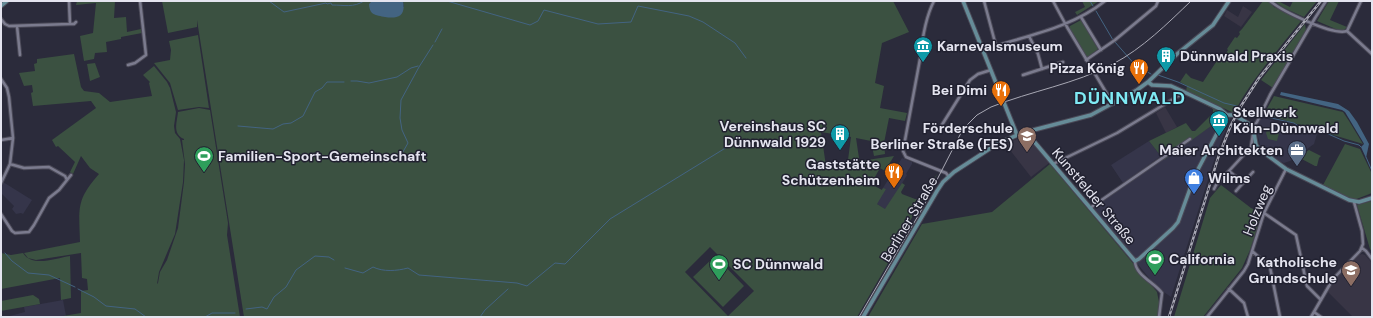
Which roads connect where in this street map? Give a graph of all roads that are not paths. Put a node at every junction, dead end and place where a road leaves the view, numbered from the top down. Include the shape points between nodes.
1 (7, 1) edge
2 (69, 1) edge
3 (140, 1) edge
4 (934, 1) edge
5 (963, 1) edge
6 (984, 1) edge
7 (1053, 1) edge
8 (1105, 1) edge
9 (1158, 1) edge
10 (1229, 1) edge
11 (1270, 1) edge
12 (1326, 1) edge
13 (1361, 1) edge
14 (1, 6) edge
15 (1081, 17) junction
16 (1, 20) edge
17 (76, 22) dead end
18 (1312, 23) junction
19 (70, 24) junction
20 (1066, 25) junction
21 (17, 26) junction
22 (1347, 31) junction
23 (1029, 36) junction
24 (996, 46) junction
25 (983, 50) junction
26 (1101, 50) junction
27 (1372, 54) edge
28 (20, 55) dead end
29 (1086, 60) junction
30 (1063, 62) dead end
31 (128, 65) dead end
32 (1042, 69) junction
33 (991, 70) junction
34 (1023, 75) dead end
35 (1, 79) edge
36 (1148, 82) junction
37 (1182, 91) junction
38 (1113, 104) junction
39 (1227, 115) junction
40 (1253, 129) junction
41 (933, 132) dead end
42 (1028, 132) junction
43 (1018, 135) junction
44 (13, 138) junction
45 (1190, 139) dead end
46 (1, 140) edge
47 (1256, 145) junction
48 (1251, 147) junction
49 (10, 164) junction
50 (1053, 164) junction
51 (1286, 169) junction
52 (1229, 171) junction
53 (1253, 172) dead end
54 (70, 175) dead end
55 (949, 177) junction
56 (67, 180) junction
57 (1, 183) edge
58 (1243, 183) junction
59 (1214, 189) dead end
60 (1236, 191) dead end
61 (1372, 198) edge
62 (1354, 202) junction
63 (1090, 208) junction
64 (1264, 213) junction
65 (1, 214) edge
66 (1362, 248) junction
67 (1252, 251) junction
68 (1372, 259) edge
69 (1135, 261) junction
70 (1229, 289) junction
71 (1321, 300) junction
72 (1314, 312) junction
73 (863, 317) edge
74 (1159, 317) edge
75 (1207, 317) edge
76 (1248, 317) edge
77 (1280, 317) edge
78 (1311, 317) edge
79 (1321, 317) edge

1 - 14 main road
2 - 19 street
3 - 31 street via 146,55
4 - 55 street via 929,11 903,154 946,173
5 - 25 main road
6 - 24 street
7 - 20 street
8 - 15 street
9 - 26 street via 1156,6
10 - 36 main road, Berliner Straße via 1213,25 1173,57
11 - 18 street
12 - 18 street
13 - 22 street
15 - 20 street
15 - 26 street
16 - 21 street via 7,25
17 - 19 street
18 - 22 street via 1340,32
18 - 40 street
19 - 21 street
20 - 23 street
20 - 29 street
21 - 28 street
22 - 27 street
23 - 24 street
23 - 32 street
24 - 25 street
25 - 33 main road
26 - 29 street
29 - 38 street
30 - 32 street
32 - 34 street
33 - 41 street via 970,80 940,128
33 - 43 main road
35 - 44 street via 9,97
36 - 37 main road via 1152,85 1171,86
36 - 38 main road, Berliner Straße
37 - 39 main road via 1216,106
37 - 50 street via 1180,95 1124,129
38 - 42 main road, Berliner Straße via 1080,119
39 - 40 main road via 1234,116
39 - 69 main road via 1195,175 1178,222
40 - 47 main road
40 - 48 street
42 - 43 main road, Berliner Straße
42 - 50 main road, Kunstfelder Straße
43 - 55 main road, Berliner Straße via 989,148
44 - 46 street
44 - 49 street
45 - 63 street
47 - 48 street
47 - 51 main road
48 - 52 street
49 - 56 street via 24,168 49,167 65,176
49 - 57 street
50 - 63 main road, Kunstfelder Straße
51 - 62 main road
51 - 64 street, Holzweg
52 - 58 street
52 - 59 street
53 - 58 street
54 - 56 street
55 - 73 main road, Berliner Straße via 937,191
56 - 65 street via 49,198 30,232 15,233
58 - 60 street
61 - 62 main road
62 - 66 street via 1364,241
63 - 69 main road, Kunstfelder Straße
64 - 67 street, Holzweg
64 - 71 street via 1296,235 1307,286
66 - 68 street
66 - 71 street via 1333,279
67 - 70 street, Holzweg via 1244,271
67 - 77 street via 1270,267
69 - 74 street, Kunstfelder Straße via 1136,268 1162,293
70 - 75 street, Holzweg
70 - 76 street via 1244,303
71 - 72 street
72 - 78 street
72 - 79 street

